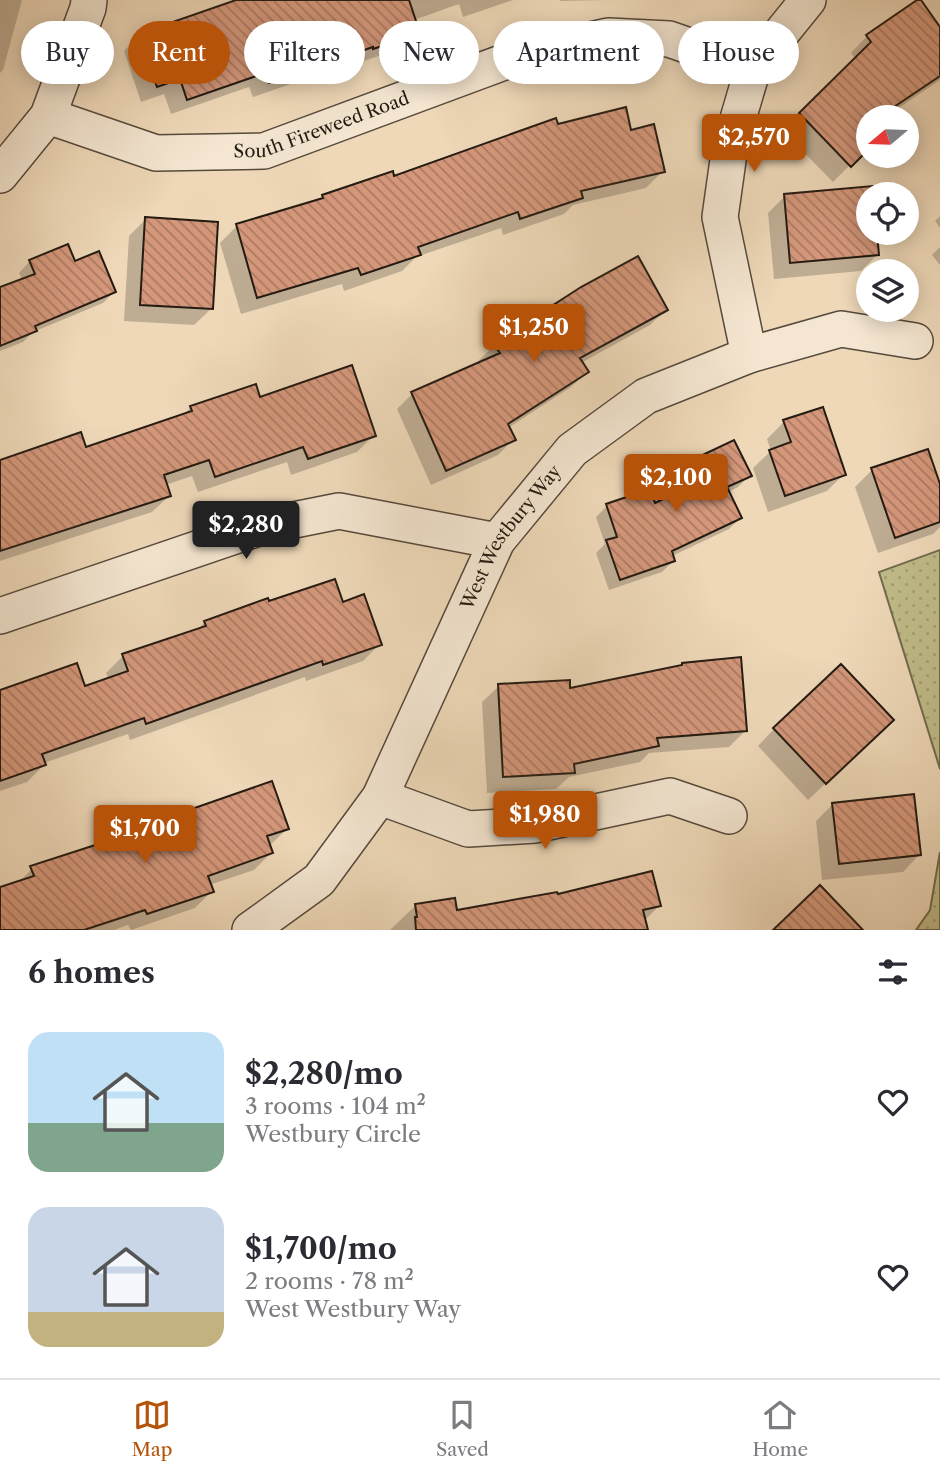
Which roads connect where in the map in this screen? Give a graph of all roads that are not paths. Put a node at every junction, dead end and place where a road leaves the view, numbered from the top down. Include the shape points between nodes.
1 (89, 0) edge
2 (808, 0) edge
3 (791, 21) edge
4 (678, 42) edge
5 (748, 84) edge
6 (48, 116) junction
7 (0, 175) edge
8 (915, 341) dead end
9 (749, 355) junction
10 (497, 541) junction
11 (0, 616) edge
12 (380, 797) junction
13 (730, 816) dead end
14 (250, 930) edge

1 - 6 street
2 - 3 street
4 - 6 street, South Fireweed Road via 608,36 523,55 264,151 156,153
5 - 9 street via 730,146 720,217
6 - 7 street
8 - 9 street, West Westbury Way via 841,329
9 - 10 street, West Westbury Way via 646,396 572,450
10 - 11 street via 339,512 264,526
10 - 12 street, West Westbury Way
12 - 13 street via 468,829 535,825 670,796
12 - 14 street, West Westbury Way via 319,880

